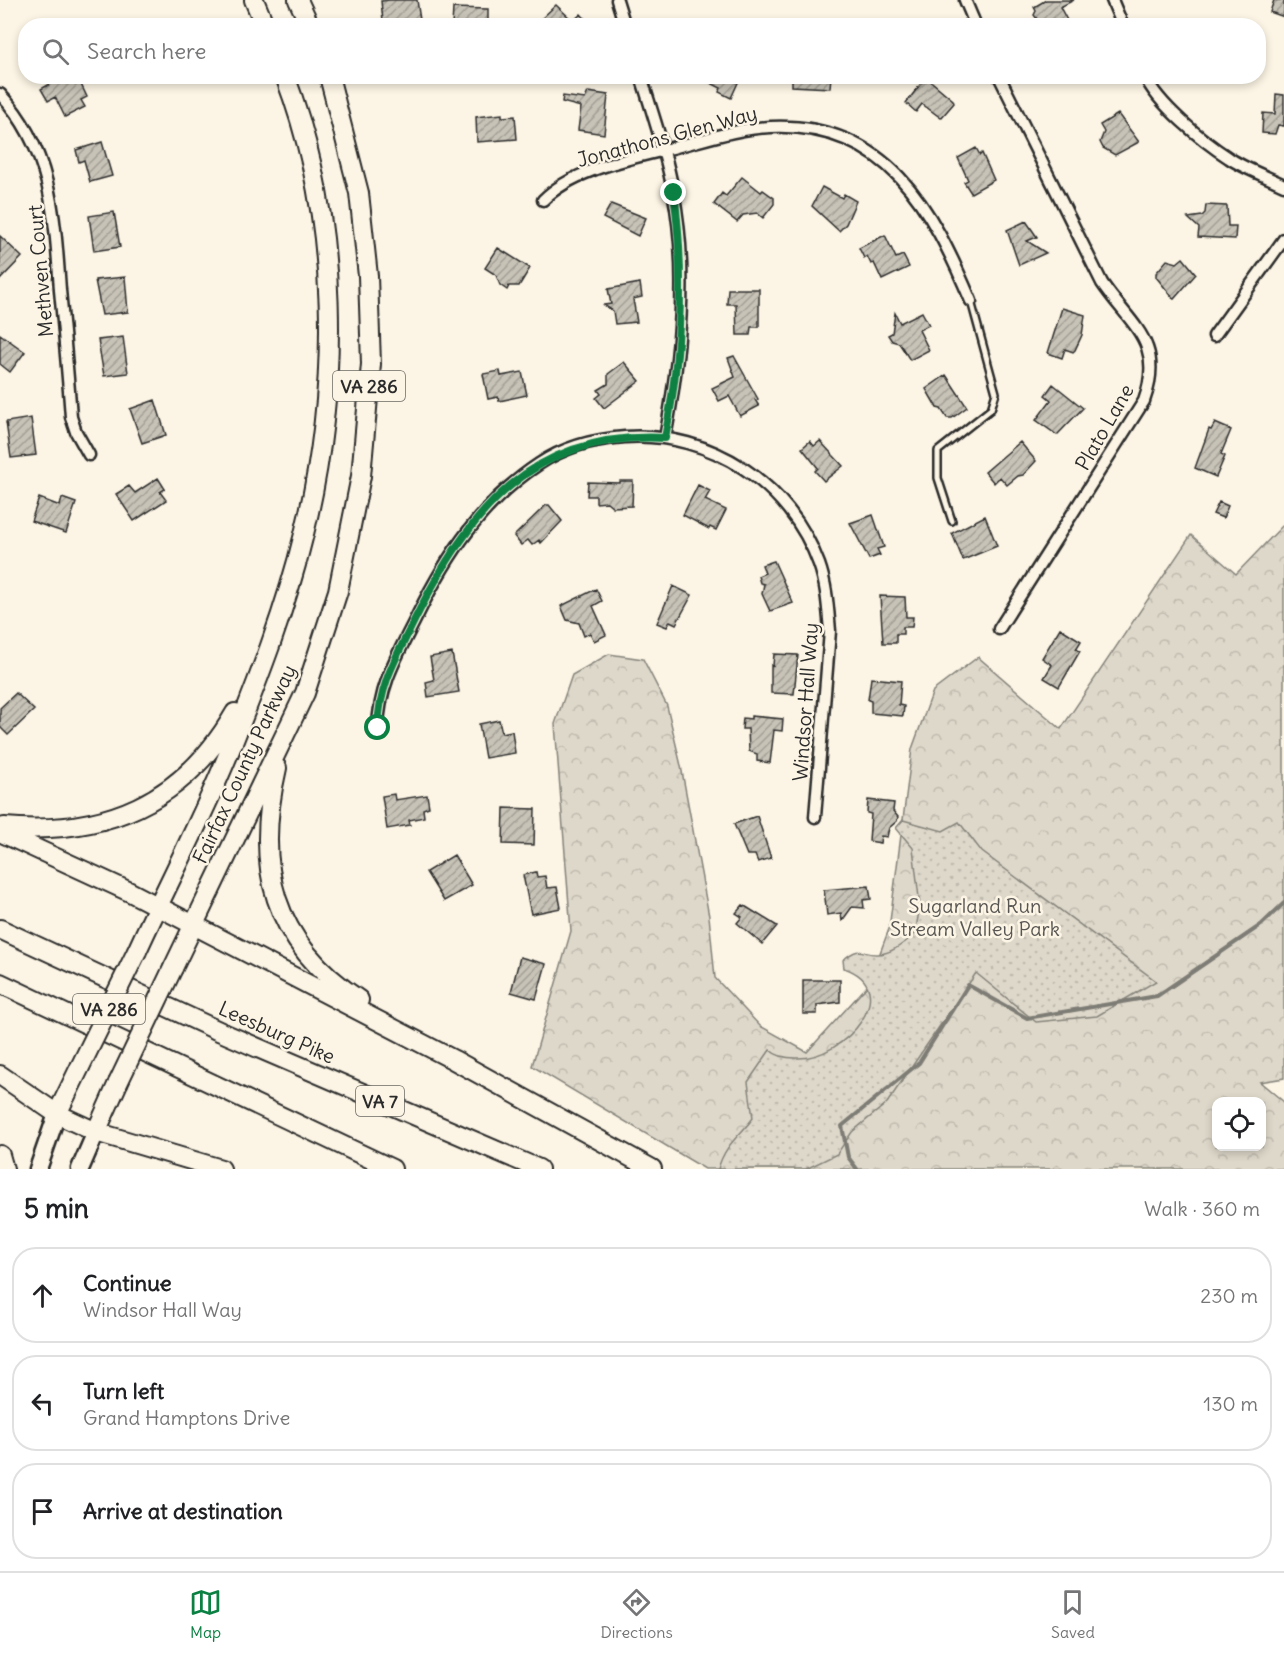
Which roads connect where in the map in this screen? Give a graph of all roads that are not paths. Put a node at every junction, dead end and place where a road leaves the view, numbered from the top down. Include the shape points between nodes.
1 (254, 0) edge
2 (617, 0) edge
3 (965, 0) edge
4 (1112, 0) edge
5 (299, 2) edge
6 (262, 18) edge
7 (306, 18) edge
8 (623, 18) edge
9 (973, 18) edge
10 (1120, 18) edge
11 (287, 84) edge
12 (331, 84) edge
13 (643, 84) edge
14 (1003, 84) edge
15 (1149, 84) edge
16 (0, 94) edge
17 (664, 150) junction
18 (1284, 185) edge
19 (543, 200) dead end
20 (1284, 239) edge
21 (972, 301) joint
22 (1214, 336) dead end
23 (665, 438) junction
24 (89, 455) dead end
25 (952, 521) dead end
26 (999, 629) dead end
27 (259, 673) junction
28 (305, 693) junction
29 (378, 728) dead end
30 (815, 817) dead end
31 (0, 829) edge
32 (157, 906) junction
33 (194, 926) junction
34 (0, 929) edge
35 (0, 983) edge
36 (454, 1060) junction
37 (0, 1075) edge
38 (57, 1114) junction
39 (96, 1132) junction
40 (0, 1155) edge
41 (4, 1169) edge
42 (38, 1169) edge
43 (80, 1169) edge
44 (221, 1169) edge
45 (392, 1169) edge
46 (539, 1169) edge
47 (652, 1169) edge

1 - 6 highway
2 - 8 street
3 - 9 street
4 - 10 street
5 - 7 highway
11 - 27 highway, Fairfax County Parkway / VA 286 via 319,208 328,290 329,367 305,533
12 - 28 highway, Fairfax County Parkway / VA 286 via 359,193 368,276 371,364 361,476 350,537 338,591
13 - 17 street
14 - 26 street, Plato Lane via 1102,282 1143,335 1150,375 1144,400
15 - 18 street via 1179,117 1229,159
16 - 24 street, Methven Court via 36,146 51,191 71,417
17 - 19 street, Jonathons Glen Way via 579,176
17 - 21 street, Jonathons Glen Way via 769,127 813,130 859,147 899,175 916,193
17 - 23 street via 679,234 682,277 681,322
20 - 22 street
21 - 25 lane, Jonathons Glen Way via 996,401 938,451 938,478
23 - 29 street, Windsor Hall Way via 612,438 562,452 540,463 492,502 464,534 435,578 384,682
23 - 30 street, Windsor Hall Way via 709,449 740,465 768,487 799,522 820,565 830,631
27 - 31 highway via 214,746 200,764 167,792 126,813 84,825
27 - 32 highway, Fairfax County Parkway / VA 286 via 227,756
28 - 33 highway, Fairfax County Parkway / VA 286
28 - 36 highway via 277,766 268,814 268,862 278,907 295,940 320,971
31 - 32 highway
32 - 33 highway
32 - 38 highway, Fairfax County Parkway / VA 286, bridge
33 - 36 highway
33 - 39 highway, Fairfax County Parkway / VA 286, bridge
34 - 46 highway, Leesburg Pike / VA 7 via 221,1032
35 - 45 highway
36 - 47 highway
37 - 38 highway
38 - 39 highway
38 - 42 main road
39 - 43 main road
39 - 44 highway
40 - 41 highway

